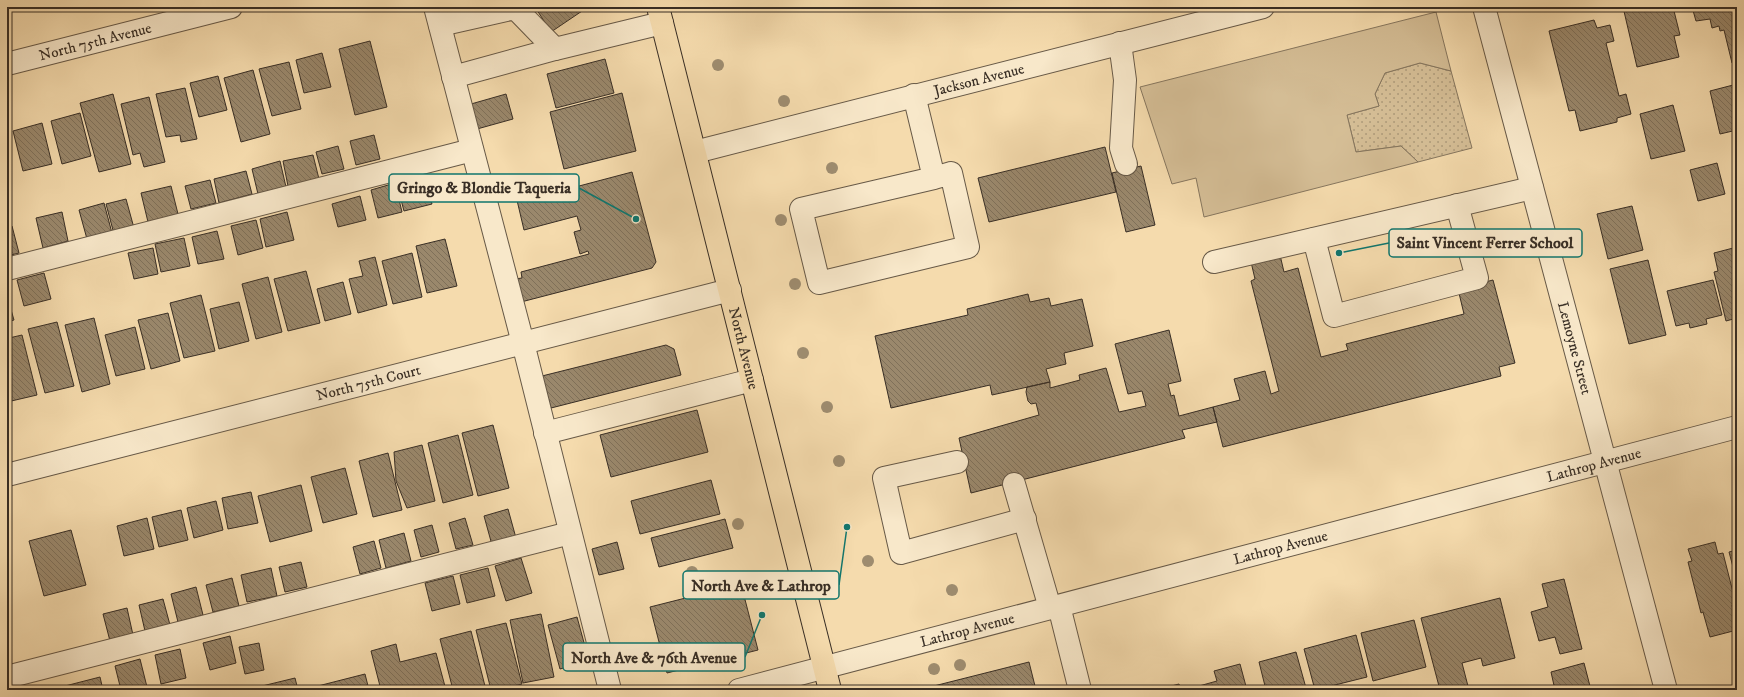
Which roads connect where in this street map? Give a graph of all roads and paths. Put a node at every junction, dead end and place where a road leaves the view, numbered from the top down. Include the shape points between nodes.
1 (231, 7) edge
2 (1263, 7) edge
3 (1484, 7) edge
4 (660, 15) edge
5 (438, 16) edge
6 (1120, 43) junction
7 (555, 49) junction
8 (7, 64) edge
9 (453, 77) junction
10 (914, 95) junction
11 (472, 150) junction
12 (695, 152) junction
13 (1126, 164) dead end
14 (934, 178) junction
15 (1532, 188) junction
16 (1457, 206) junction
17 (1314, 239) junction
18 (1214, 262) dead end
19 (7, 269) edge
20 (730, 290) junction
21 (523, 343) junction
22 (752, 380) junction
23 (1737, 428) edge
24 (545, 433) junction
25 (1606, 461) junction
26 (957, 462) dead end
27 (7, 475) edge
28 (1014, 484) dead end
29 (1025, 519) junction
30 (570, 533) junction
31 (1055, 607) junction
32 (824, 668) junction
33 (10, 676) edge
34 (610, 690) edge
35 (739, 690) edge
36 (830, 690) edge
37 (1080, 690) edge
38 (1666, 690) edge

1 - 8 street, North 75th Avenue
2 - 6 street, Jackson Avenue
3 - 15 street, Lemoyne Street
4 - 7 street
4 - 12 main road, North Avenue
5 - 7 street via 515,8
5 - 9 street
6 - 10 street, Jackson Avenue
6 - 13 street via 1125,80 1121,148
7 - 9 street
9 - 11 street
10 - 12 street, Jackson Avenue
10 - 14 street
11 - 19 street
11 - 21 street
12 - 20 main road, North Avenue
14 - 14 street via 801,209 819,283 968,247 951,173
15 - 16 street
15 - 25 street, Lemoyne Street
16 - 17 street
16 - 17 street via 1476,278 1334,316
17 - 18 street
20 - 21 street, North 75th Court
20 - 22 main road, North Avenue
21 - 24 street
21 - 27 street, North 75th Court
22 - 24 street
22 - 32 main road, North Avenue
23 - 25 street, Lathrop Avenue
24 - 30 street
25 - 31 street, Lathrop Avenue
25 - 38 street, Lemoyne Street
26 - 29 street via 884,478 901,553
28 - 29 street
29 - 31 street
30 - 33 street
30 - 34 street
31 - 32 street, Lathrop Avenue
31 - 37 street
32 - 35 street, Lathrop Avenue
32 - 36 main road, North Avenue

